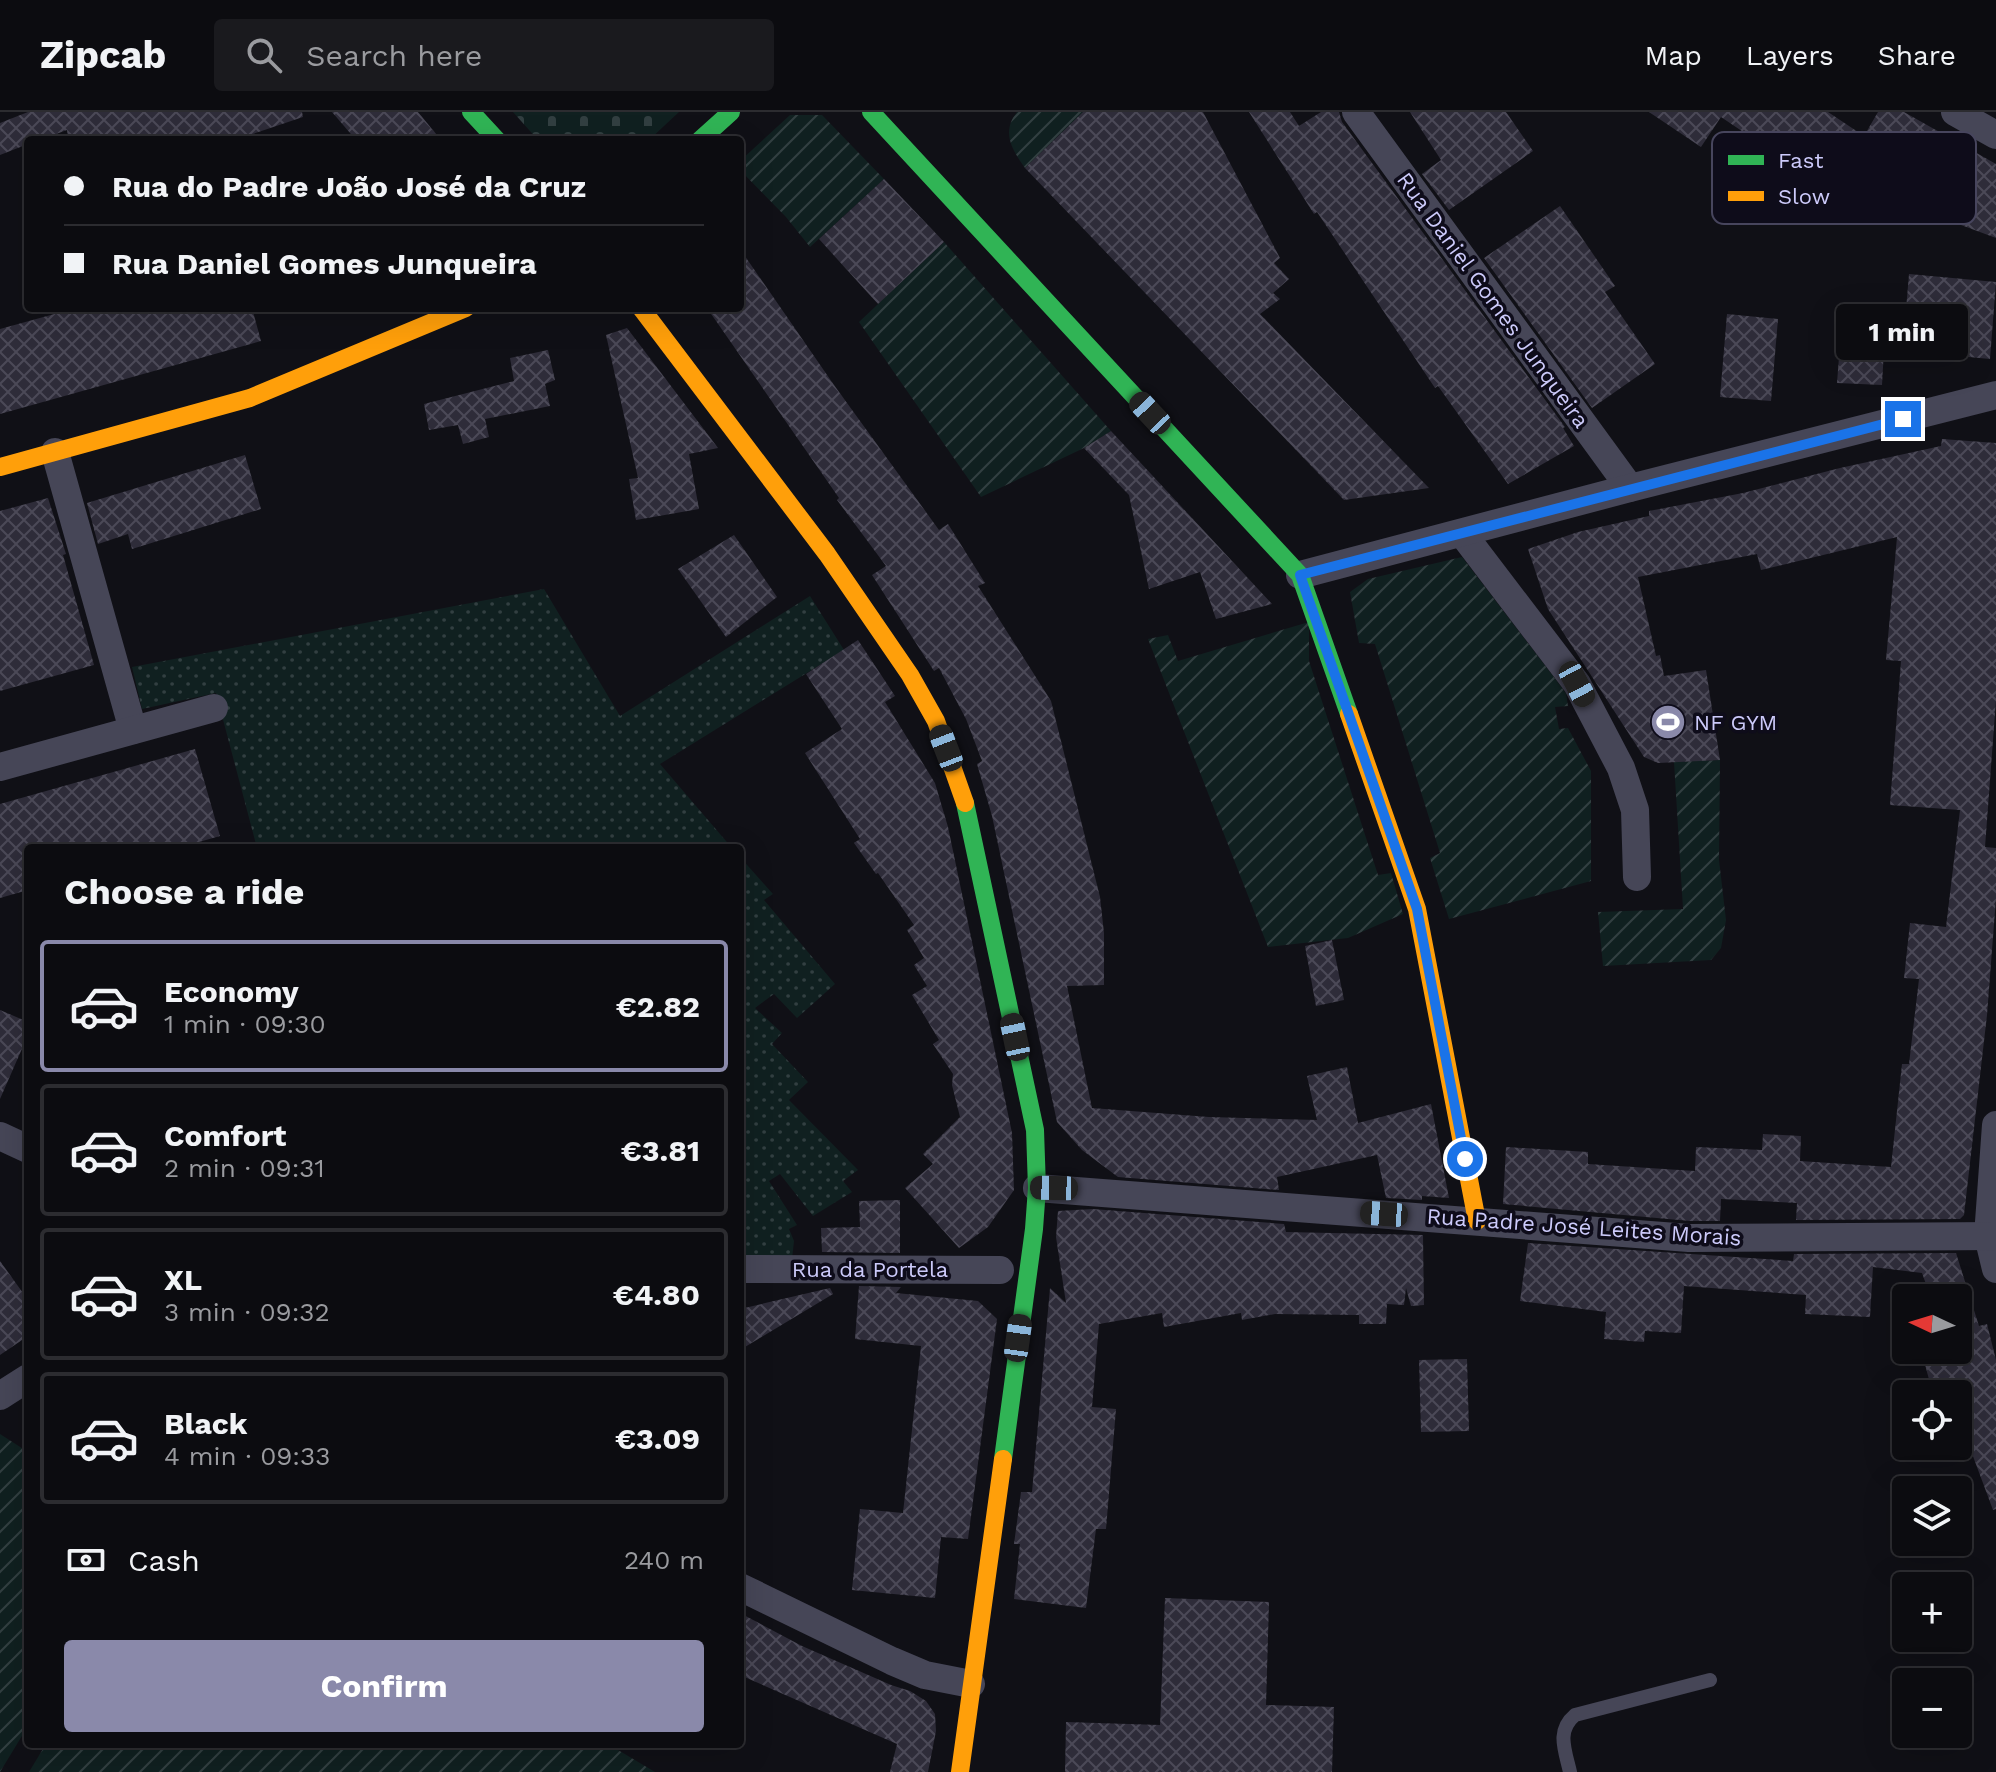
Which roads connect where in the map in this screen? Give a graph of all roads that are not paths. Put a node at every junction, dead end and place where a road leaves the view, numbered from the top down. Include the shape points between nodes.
1 (471, 112) edge
2 (731, 112) edge
3 (871, 112) edge
4 (1356, 112) edge
5 (1955, 112) edge
6 (1996, 135) edge
7 (493, 136) edge
8 (704, 136) edge
9 (456, 312) edge
10 (644, 312) edge
11 (1996, 395) edge
12 (55, 452) junction
13 (0, 467) edge
14 (1630, 488) junction
15 (1462, 533) junction
16 (1300, 575) junction
17 (214, 708) dead end
18 (133, 730) junction
19 (0, 767) edge
20 (1637, 877) dead end
21 (1996, 1125) edge
22 (0, 1136) edge
23 (24, 1147) edge
24 (1037, 1188) junction
25 (1477, 1221) junction
26 (1034, 1229) junction
27 (1992, 1236) edge
28 (744, 1269) edge
29 (1996, 1269) edge
30 (1000, 1270) junction
31 (1020, 1322) junction
32 (24, 1381) edge
33 (0, 1396) edge
34 (744, 1589) edge
35 (1710, 1680) dead end
36 (971, 1684) junction
37 (960, 1772) edge
38 (1570, 1772) edge

1 - 7 street
2 - 8 street
3 - 16 street
4 - 14 street, Rua Daniel Gomes Junqueira
5 - 6 street
9 - 12 street via 250,398
10 - 24 street via 827,554 936,721 970,821 1035,1130
11 - 14 street
12 - 13 street
12 - 18 street
14 - 15 street
15 - 16 street
15 - 20 street via 1577,684 1621,768 1635,810
16 - 25 street via 1417,909
17 - 18 street
18 - 19 street
21 - 27 street
22 - 23 street
24 - 25 street, Rua Padre José Leites Morais
24 - 26 street
25 - 27 street, Rua Padre José Leites Morais via 1689,1238
26 - 30 street
26 - 31 street
27 - 29 street
28 - 30 street, Rua da Portela
30 - 31 street
31 - 36 street
32 - 33 street
34 - 36 street via 925,1675
35 - 38 lane via 1575,1715 1562,1735
36 - 37 street

